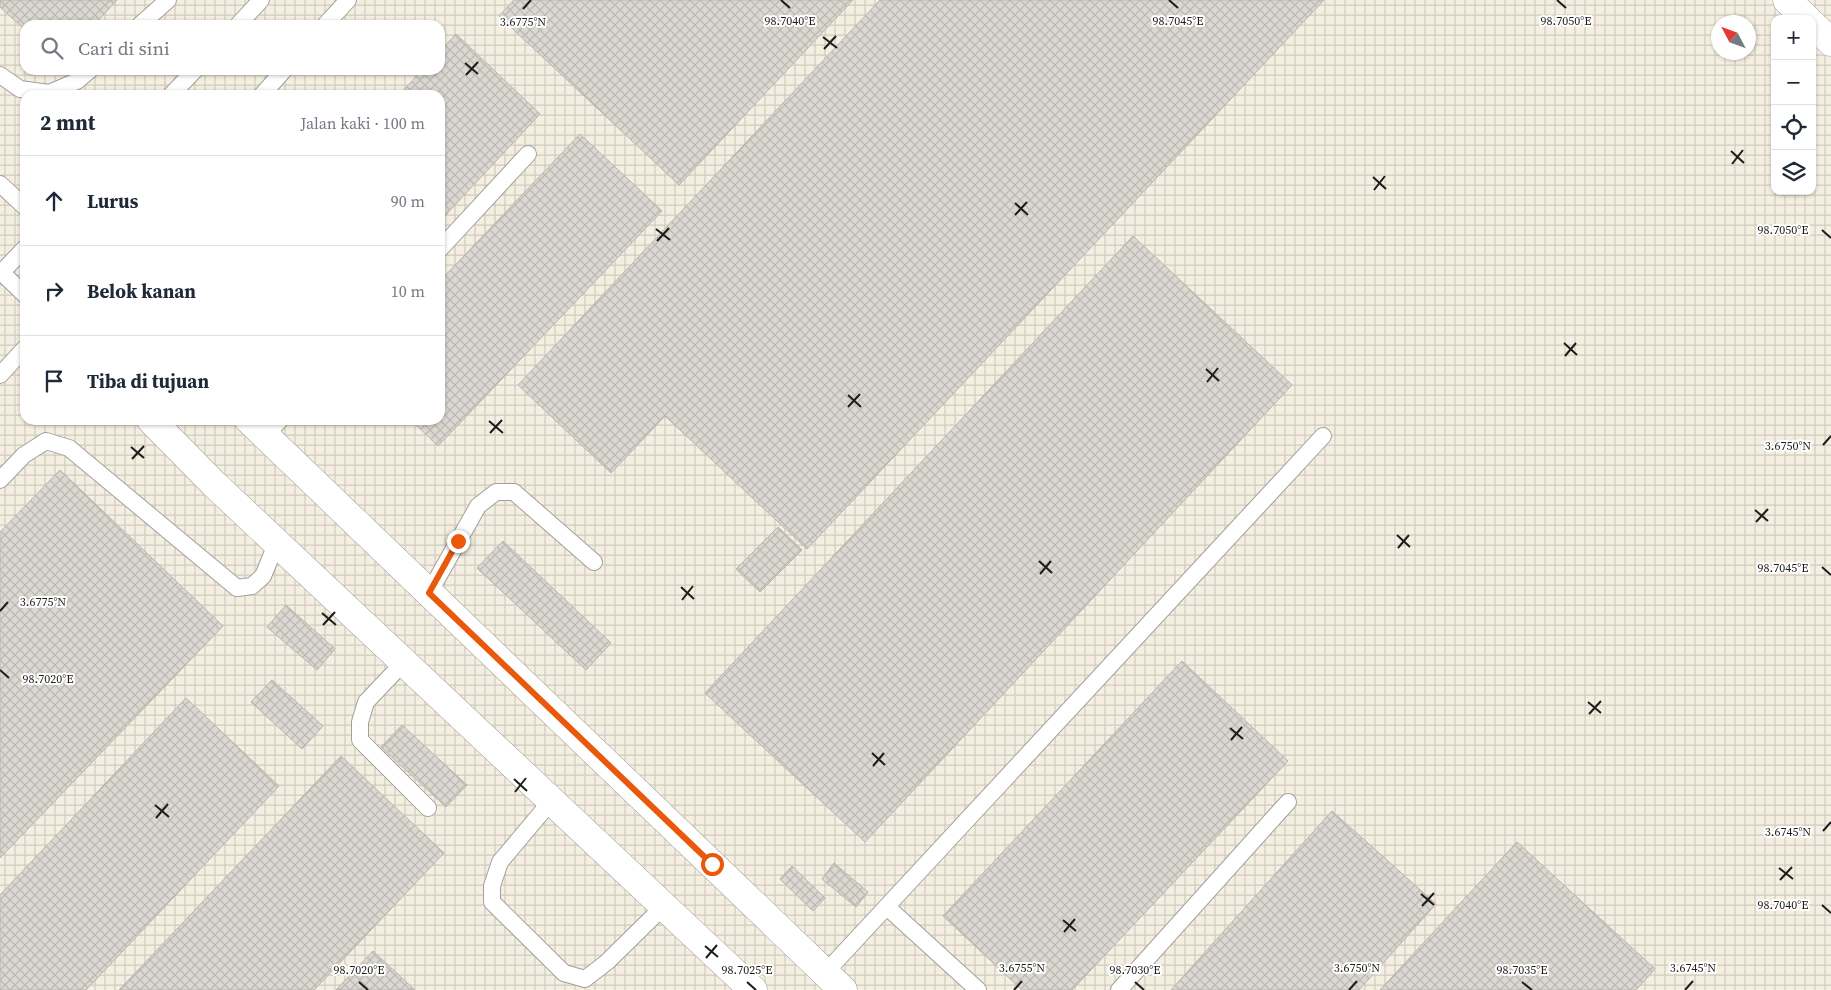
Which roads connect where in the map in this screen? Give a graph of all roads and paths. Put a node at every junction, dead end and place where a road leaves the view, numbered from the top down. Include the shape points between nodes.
1 (168, 0) edge
2 (261, 0) edge
3 (348, 0) edge
4 (1787, 0) edge
5 (1803, 15) edge
6 (146, 20) edge
7 (243, 20) edge
8 (330, 20) edge
9 (1816, 28) edge
10 (1831, 42) edge
11 (0, 75) edge
12 (85, 75) edge
13 (190, 75) edge
14 (280, 75) edge
15 (27, 90) edge
16 (57, 90) edge
17 (176, 90) edge
18 (266, 90) edge
19 (528, 154) dead end
20 (0, 184) edge
21 (20, 203) edge
22 (445, 244) edge
23 (20, 253) edge
24 (0, 272) edge
25 (20, 290) edge
26 (20, 353) edge
27 (0, 375) edge
28 (156, 425) edge
29 (264, 425) edge
30 (1323, 436) dead end
31 (0, 480) edge
32 (277, 542) junction
33 (594, 562) dead end
34 (429, 593) junction
35 (404, 662) junction
36 (552, 800) junction
37 (1288, 802) dead end
38 (428, 808) dead end
39 (664, 906) junction
40 (887, 907) junction
41 (834, 982) edge
42 (753, 990) edge
43 (978, 990) edge
44 (1119, 990) edge

1 - 6 lane
2 - 7 lane
3 - 8 lane
4 - 5 street
9 - 10 street
11 - 15 lane via 20,89
12 - 16 lane via 77,82
13 - 17 lane
14 - 18 lane
19 - 22 lane
20 - 21 lane
23 - 24 lane
24 - 25 lane
26 - 27 lane
28 - 32 street
29 - 34 street
30 - 40 lane
31 - 32 lane via 24,455 46,441 70,448 237,588 252,586 263,576
32 - 35 street
33 - 34 lane via 514,492 496,492 478,506
34 - 41 street
35 - 36 street
35 - 38 lane via 366,702 360,722 360,740
36 - 39 street
36 - 39 lane via 500,862 492,886 492,902 564,973 585,979
37 - 44 lane
39 - 42 street
40 - 41 lane
40 - 43 lane

